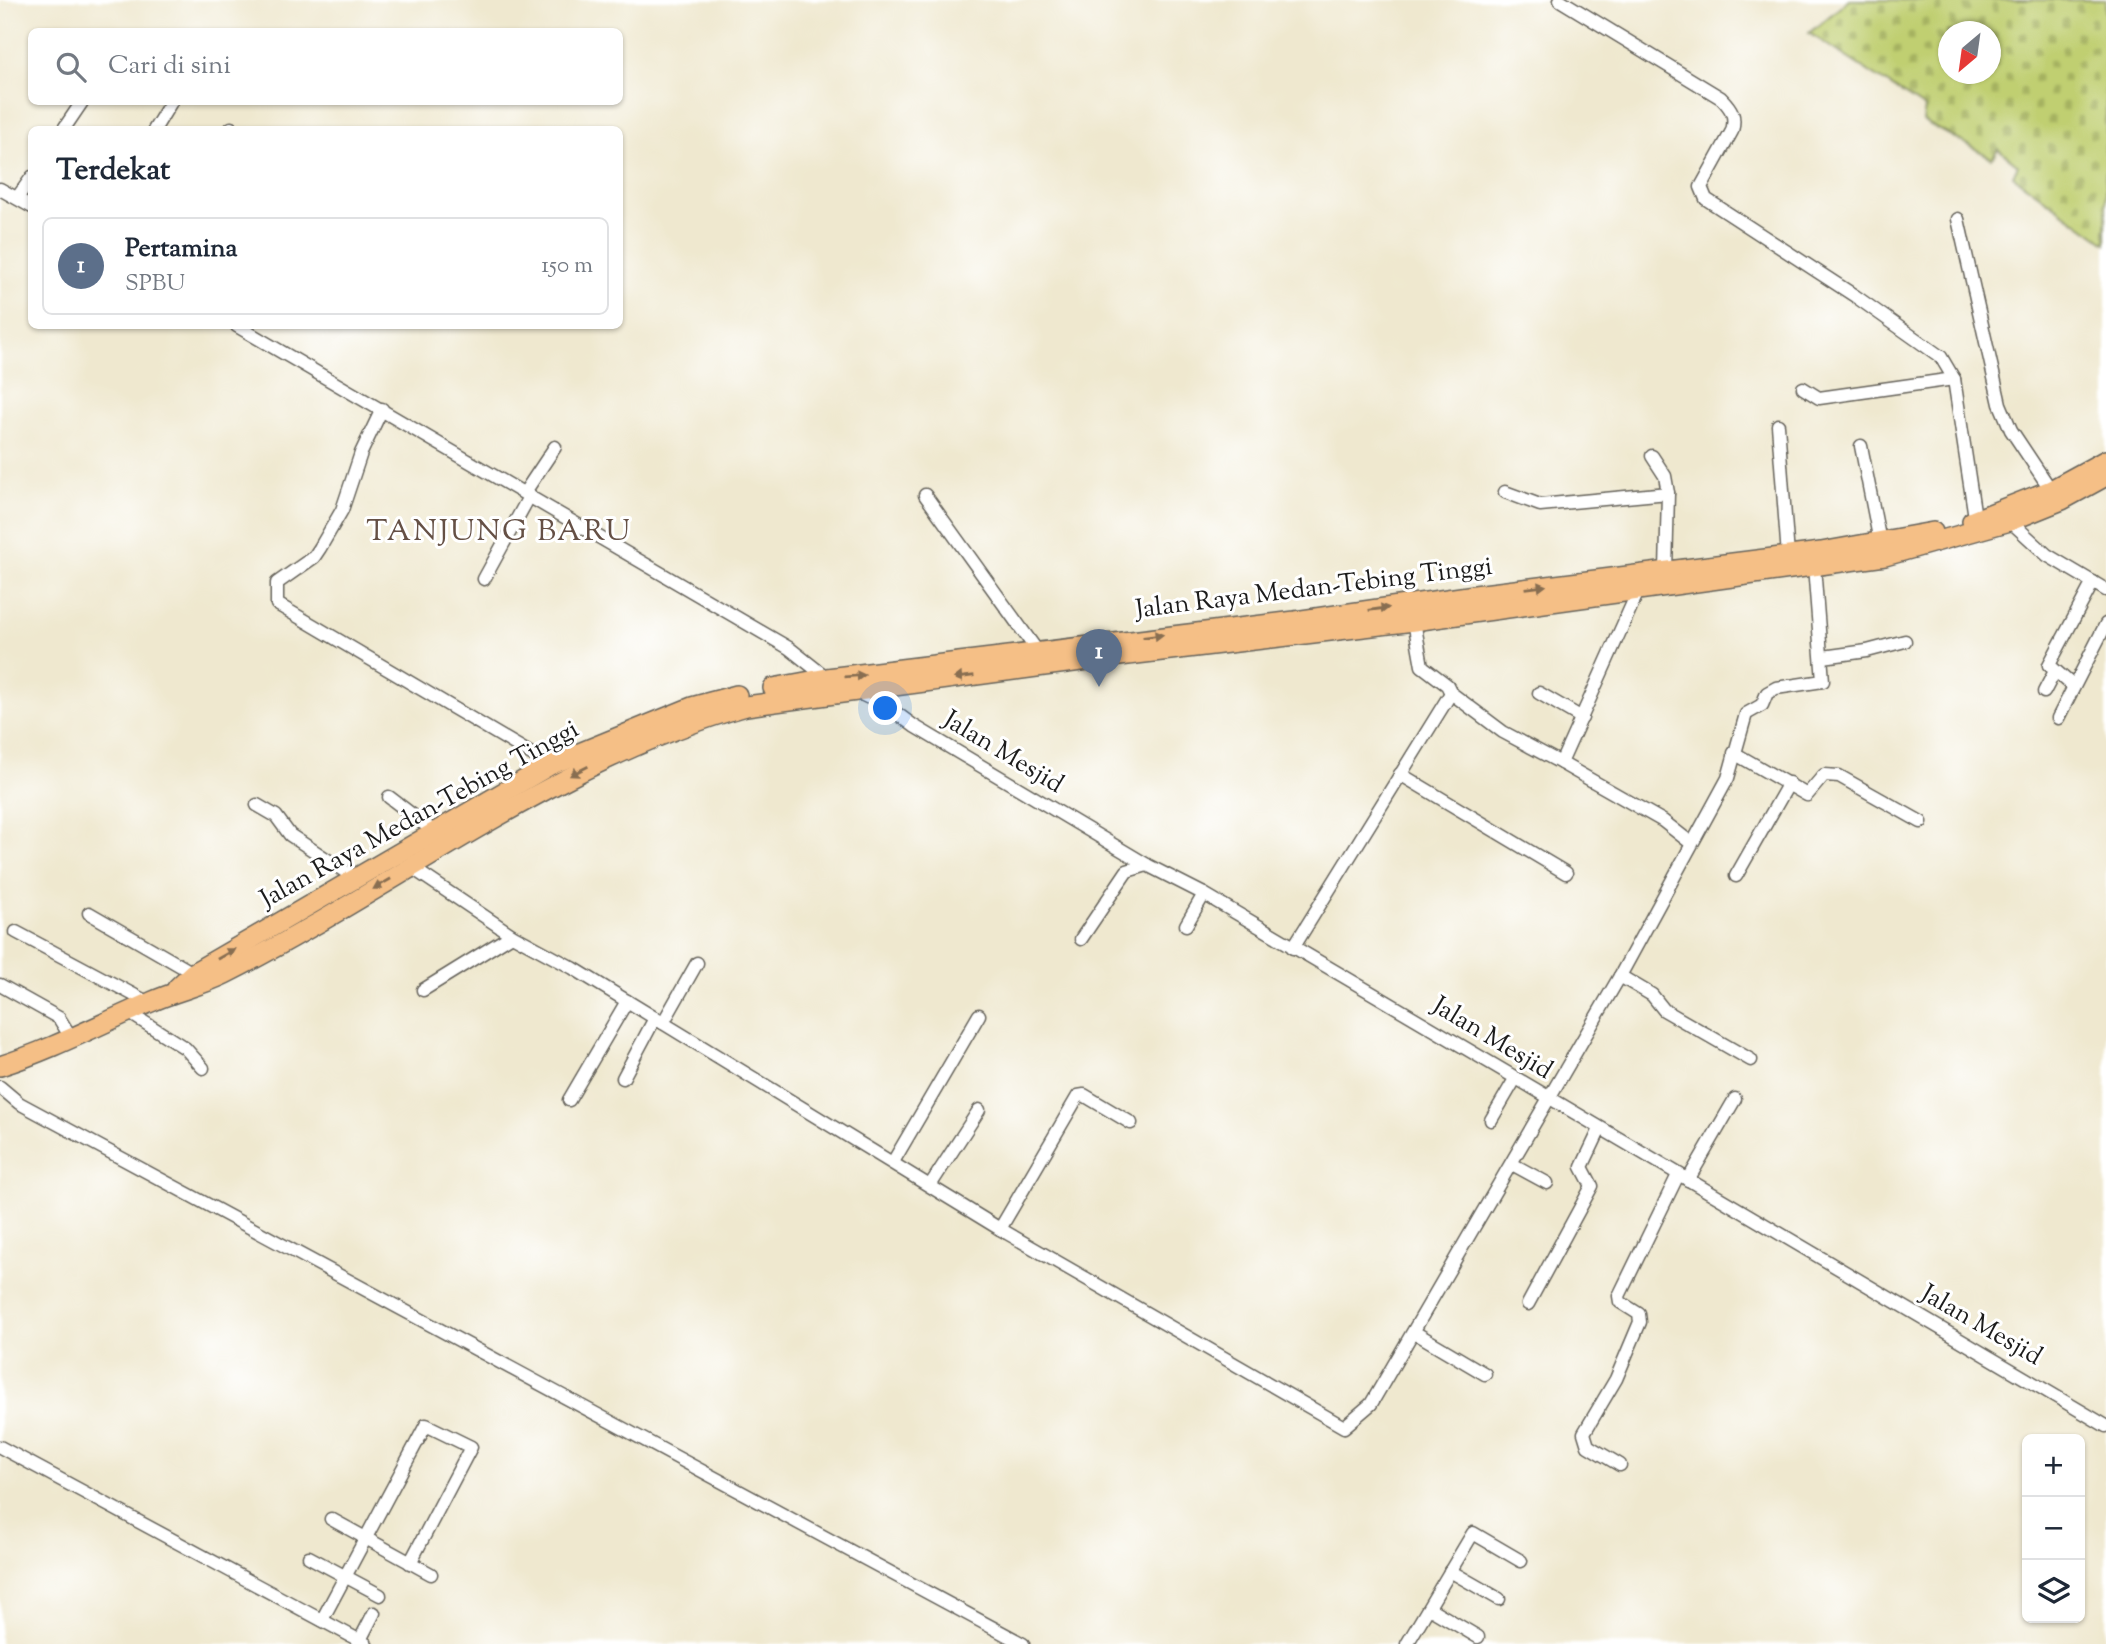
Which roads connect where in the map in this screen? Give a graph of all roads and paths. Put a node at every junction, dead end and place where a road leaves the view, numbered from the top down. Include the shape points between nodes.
1 (1560, 0) edge
2 (80, 105) edge
3 (165, 105) edge
4 (66, 126) edge
5 (156, 126) edge
6 (28, 183) edge
7 (0, 188) edge
8 (18, 198) junction
9 (28, 204) edge
10 (1958, 219) dead end
11 (242, 329) edge
12 (1954, 379) junction
13 (1803, 388) dead end
14 (382, 408) junction
15 (1778, 425) dead end
16 (1861, 446) dead end
17 (555, 447) dead end
18 (1652, 456) dead end
19 (2106, 460) edge
20 (2106, 476) edge
21 (2051, 490) junction
22 (1505, 492) dead end
23 (1668, 493) junction
24 (528, 494) junction
25 (925, 495) dead end
26 (2010, 521) junction
27 (1976, 526) junction
28 (1880, 542) junction
29 (1788, 556) junction
30 (1814, 566) junction
31 (1666, 571) junction
32 (484, 579) dead end
33 (2094, 582) junction
34 (1639, 589) junction
35 (2106, 590) edge
36 (1470, 604) junction
37 (1415, 621) junction
38 (2106, 624) edge
39 (1905, 641) dead end
40 (1038, 652) junction
41 (1823, 657) junction
42 (2054, 673) junction
43 (827, 678) junction
44 (2073, 686) junction
45 (856, 691) junction
46 (2044, 692) dead end
47 (1451, 693) junction
48 (1539, 693) dead end
49 (1582, 718) junction
50 (2058, 718) dead end
51 (1734, 753) junction
52 (1561, 763) junction
53 (551, 765) junction
54 (1400, 774) junction
55 (1789, 783) junction
56 (389, 797) dead end
57 (257, 805) dead end
58 (1921, 821) dead end
59 (436, 833) junction
60 (1691, 842) junction
61 (1147, 865) junction
62 (411, 867) junction
63 (1566, 873) dead end
64 (1736, 876) dead end
65 (355, 878) junction
66 (1203, 894) junction
67 (89, 913) dead end
68 (1186, 925) dead end
69 (16, 932) dead end
70 (512, 935) junction
71 (1081, 939) dead end
72 (1293, 948) junction
73 (697, 963) dead end
74 (193, 973) junction
75 (1620, 976) junction
76 (0, 985) edge
77 (423, 990) dead end
78 (171, 993) junction
79 (627, 1000) junction
80 (149, 1003) junction
81 (128, 1012) junction
82 (979, 1015) dead end
83 (659, 1020) junction
84 (72, 1039) junction
85 (1751, 1060) dead end
86 (0, 1066) edge
87 (203, 1068) dead end
88 (623, 1078) dead end
89 (1515, 1079) junction
90 (0, 1087) edge
91 (1549, 1099) junction
92 (1735, 1099) dead end
93 (569, 1100) dead end
94 (979, 1110) dead end
95 (1491, 1121) dead end
96 (1131, 1123) dead end
97 (1600, 1129) junction
98 (893, 1162) junction
99 (1512, 1164) junction
100 (1683, 1177) junction
101 (931, 1184) junction
102 (1547, 1184) dead end
103 (1000, 1229) junction
104 (1528, 1304) dead end
105 (1414, 1332) junction
106 (1485, 1374) dead end
107 (2106, 1426) edge
108 (0, 1447) edge
109 (1620, 1465) dead end
110 (331, 1520) dead end
111 (366, 1539) junction
112 (309, 1557) dead end
113 (1521, 1561) dead end
114 (410, 1563) junction
115 (1450, 1571) junction
116 (431, 1574) dead end
117 (345, 1576) junction
118 (380, 1595) dead end
119 (1499, 1599) dead end
120 (1429, 1608) junction
121 (374, 1613) dead end
122 (322, 1620) junction
123 (1479, 1637) dead end
124 (361, 1643) edge
125 (1023, 1644) edge
126 (1407, 1644) edge

1 - 12 street via 1730,107 1735,121 1701,187 1706,199 1933,349
2 - 4 street
3 - 5 street
6 - 8 street
7 - 8 street
8 - 9 street
10 - 21 street via 2000,404 2011,430
11 - 14 street
12 - 13 street via 1819,398
12 - 27 street
14 - 24 street
14 - 53 street via 342,510 314,557 277,583 277,604
15 - 29 street
16 - 28 street
17 - 24 street
18 - 23 street via 1665,476
19 - 21 highway, Jalan Raya Medan-Tebing Tinggi
20 - 26 highway, Jalan Raya Medan-Tebing Tinggi
21 - 27 highway, Jalan Raya Medan-Tebing Tinggi
22 - 23 street via 1540,505
23 - 31 street
24 - 32 street
24 - 43 street via 789,648
25 - 40 street
26 - 27 highway, Jalan Raya Medan-Tebing Tinggi
26 - 33 street via 2046,555
27 - 28 highway, Jalan Raya Medan-Tebing Tinggi
27 - 30 highway, Jalan Raya Medan-Tebing Tinggi via 1885,556
28 - 29 highway, Jalan Raya Medan-Tebing Tinggi
29 - 31 highway, Jalan Raya Medan-Tebing Tinggi
30 - 34 highway, Jalan Raya Medan-Tebing Tinggi
30 - 41 street
36 -> 31 highway, Jalan Raya Medan-Tebing Tinggi
33 - 35 street
33 - 42 street via 2049,665
34 - 36 highway, Jalan Raya Medan-Tebing Tinggi
34 - 49 street
36 - 37 highway, Jalan Raya Medan-Tebing Tinggi
40 -> 36 highway, Jalan Raya Medan-Tebing Tinggi
37 -> 45 highway, Jalan Raya Medan-Tebing Tinggi
37 - 47 street via 1422,666
38 - 44 street
39 - 41 street
43 -> 40 highway, Jalan Raya Medan-Tebing Tinggi
41 - 51 street via 1825,677 1820,684 1776,688 1767,693 1762,705 1749,711
42 - 44 street
42 - 46 street
43 - 53 highway, Jalan Raya Medan-Tebing Tinggi via 692,707
44 - 50 street
45 - 61 street, Jalan Mesjid
45 -> 62 highway, Jalan Raya Medan-Tebing Tinggi via 746,706 650,738 551,785
47 - 52 street via 1503,732
47 - 54 street
48 - 49 street
49 - 52 street
51 - 55 street
51 - 60 street via 1728,778
52 - 60 street
53 - 59 highway, Jalan Raya Medan-Tebing Tinggi
54 - 63 street
54 - 72 street
55 - 58 street via 1810,795 1824,775 1831,774
55 - 64 street
56 - 59 street
57 - 65 street via 276,816 290,835
59 - 65 highway, Jalan Raya Medan-Tebing Tinggi
60 - 75 street
61 - 66 street, Jalan Mesjid
61 - 71 street via 1127,871
62 - 70 street
62 -> 78 highway, Jalan Raya Medan-Tebing Tinggi via 226,973
74 -> 65 highway, Jalan Raya Medan-Tebing Tinggi
66 - 68 street
66 - 72 street, Jalan Mesjid
67 - 74 street
69 - 80 street
70 - 77 street
70 - 79 street
72 - 89 street, Jalan Mesjid
73 - 83 street
74 - 78 highway, Jalan Raya Medan-Tebing Tinggi
75 - 85 street via 1652,996 1664,1010
75 - 91 street
76 - 84 street via 59,1018
78 - 80 highway, Jalan Raya Medan-Tebing Tinggi
79 - 83 street
79 - 93 street
80 - 81 highway, Jalan Raya Medan-Tebing Tinggi
81 - 84 highway, Jalan Raya Medan-Tebing Tinggi
81 - 87 street via 185,1048
82 - 98 street
83 - 88 street
83 - 98 street
84 - 86 highway, Jalan Raya Medan-Tebing Tinggi
89 - 91 street, Jalan Mesjid
89 - 95 street
90 - 125 street via 19,1102
91 - 97 street, Jalan Mesjid
91 - 99 street
92 - 100 street
94 - 101 street
96 - 103 street via 1084,1095 1078,1096
97 - 100 street, Jalan Mesjid
97 - 104 street via 1582,1167 1592,1186
98 - 101 street
99 - 102 street
99 - 105 street
100 - 107 street, Jalan Mesjid
100 - 109 street via 1619,1296 1620,1302 1639,1314 1640,1322 1616,1379 1584,1433 1588,1446
101 - 103 street
103 - 105 street via 1344,1427 1371,1404
105 - 106 street
108 - 122 street
110 - 111 street
111 - 114 street
111 - 114 street via 426,1424 471,1447
111 - 117 street
112 - 117 street
113 - 115 street via 1473,1533
114 - 116 street
115 - 119 street
115 - 120 street
117 - 118 street
117 - 122 street
120 - 123 street
120 - 126 street
121 - 124 street
122 - 124 street

